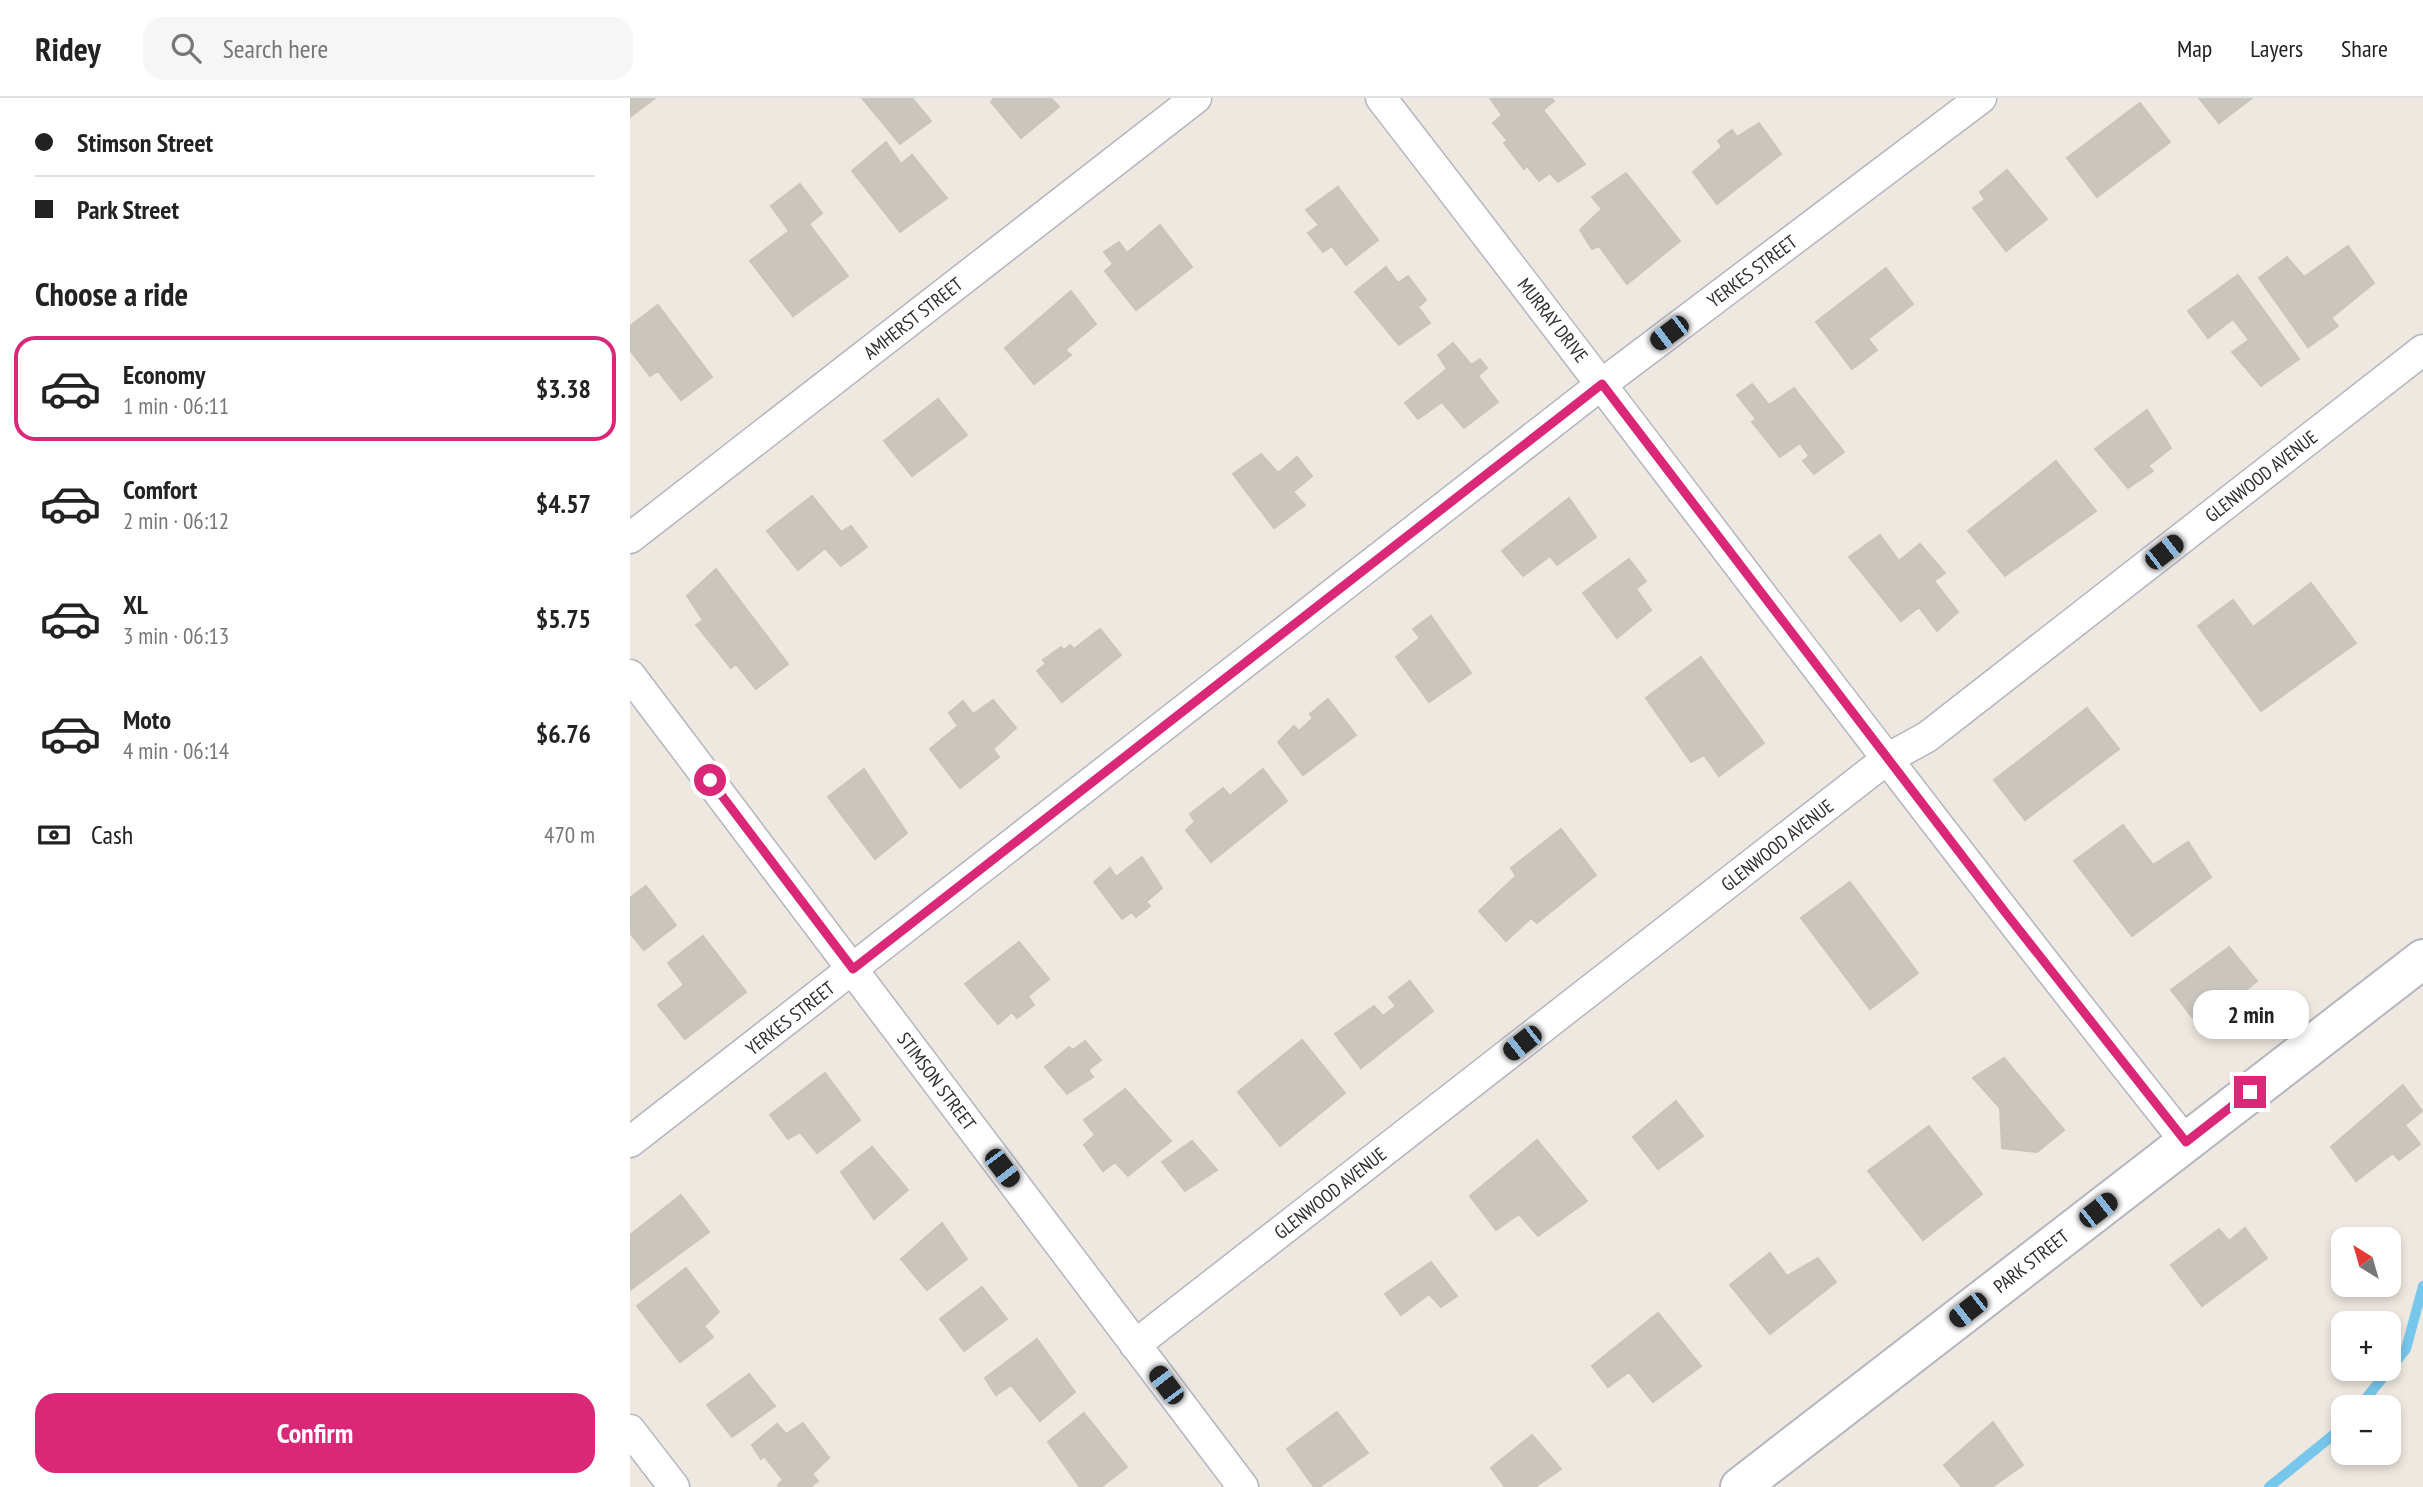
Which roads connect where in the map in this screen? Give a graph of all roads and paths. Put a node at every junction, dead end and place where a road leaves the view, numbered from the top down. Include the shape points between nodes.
1 (1196, 98) edge
2 (1381, 98) edge
3 (1981, 98) edge
4 (2423, 350) edge
5 (1602, 384) junction
6 (630, 538) edge
7 (630, 675) edge
8 (1887, 759) junction
9 (2422, 960) edge
10 (853, 969) junction
11 (630, 1142) edge
12 (2186, 1142) junction
13 (1135, 1345) junction
14 (630, 1430) edge
15 (674, 1487) edge
16 (1243, 1487) edge
17 (1740, 1487) edge

1 - 6 street, AMHERST STREET
2 - 5 street, MURRAY DRIVE
3 - 5 street, YERKES STREET
4 - 8 street, GLENWOOD AVENUE via 1927,737
5 - 8 street, MURRAY DRIVE
5 - 10 street, YERKES STREET
7 - 10 street, STIMSON STREET
8 - 12 street, MURRAY DRIVE
8 - 13 street, GLENWOOD AVENUE
9 - 12 street, PARK STREET
10 - 11 street, YERKES STREET
10 - 13 street, STIMSON STREET
12 - 17 street, PARK STREET
13 - 16 street, STIMSON STREET
14 - 15 street

